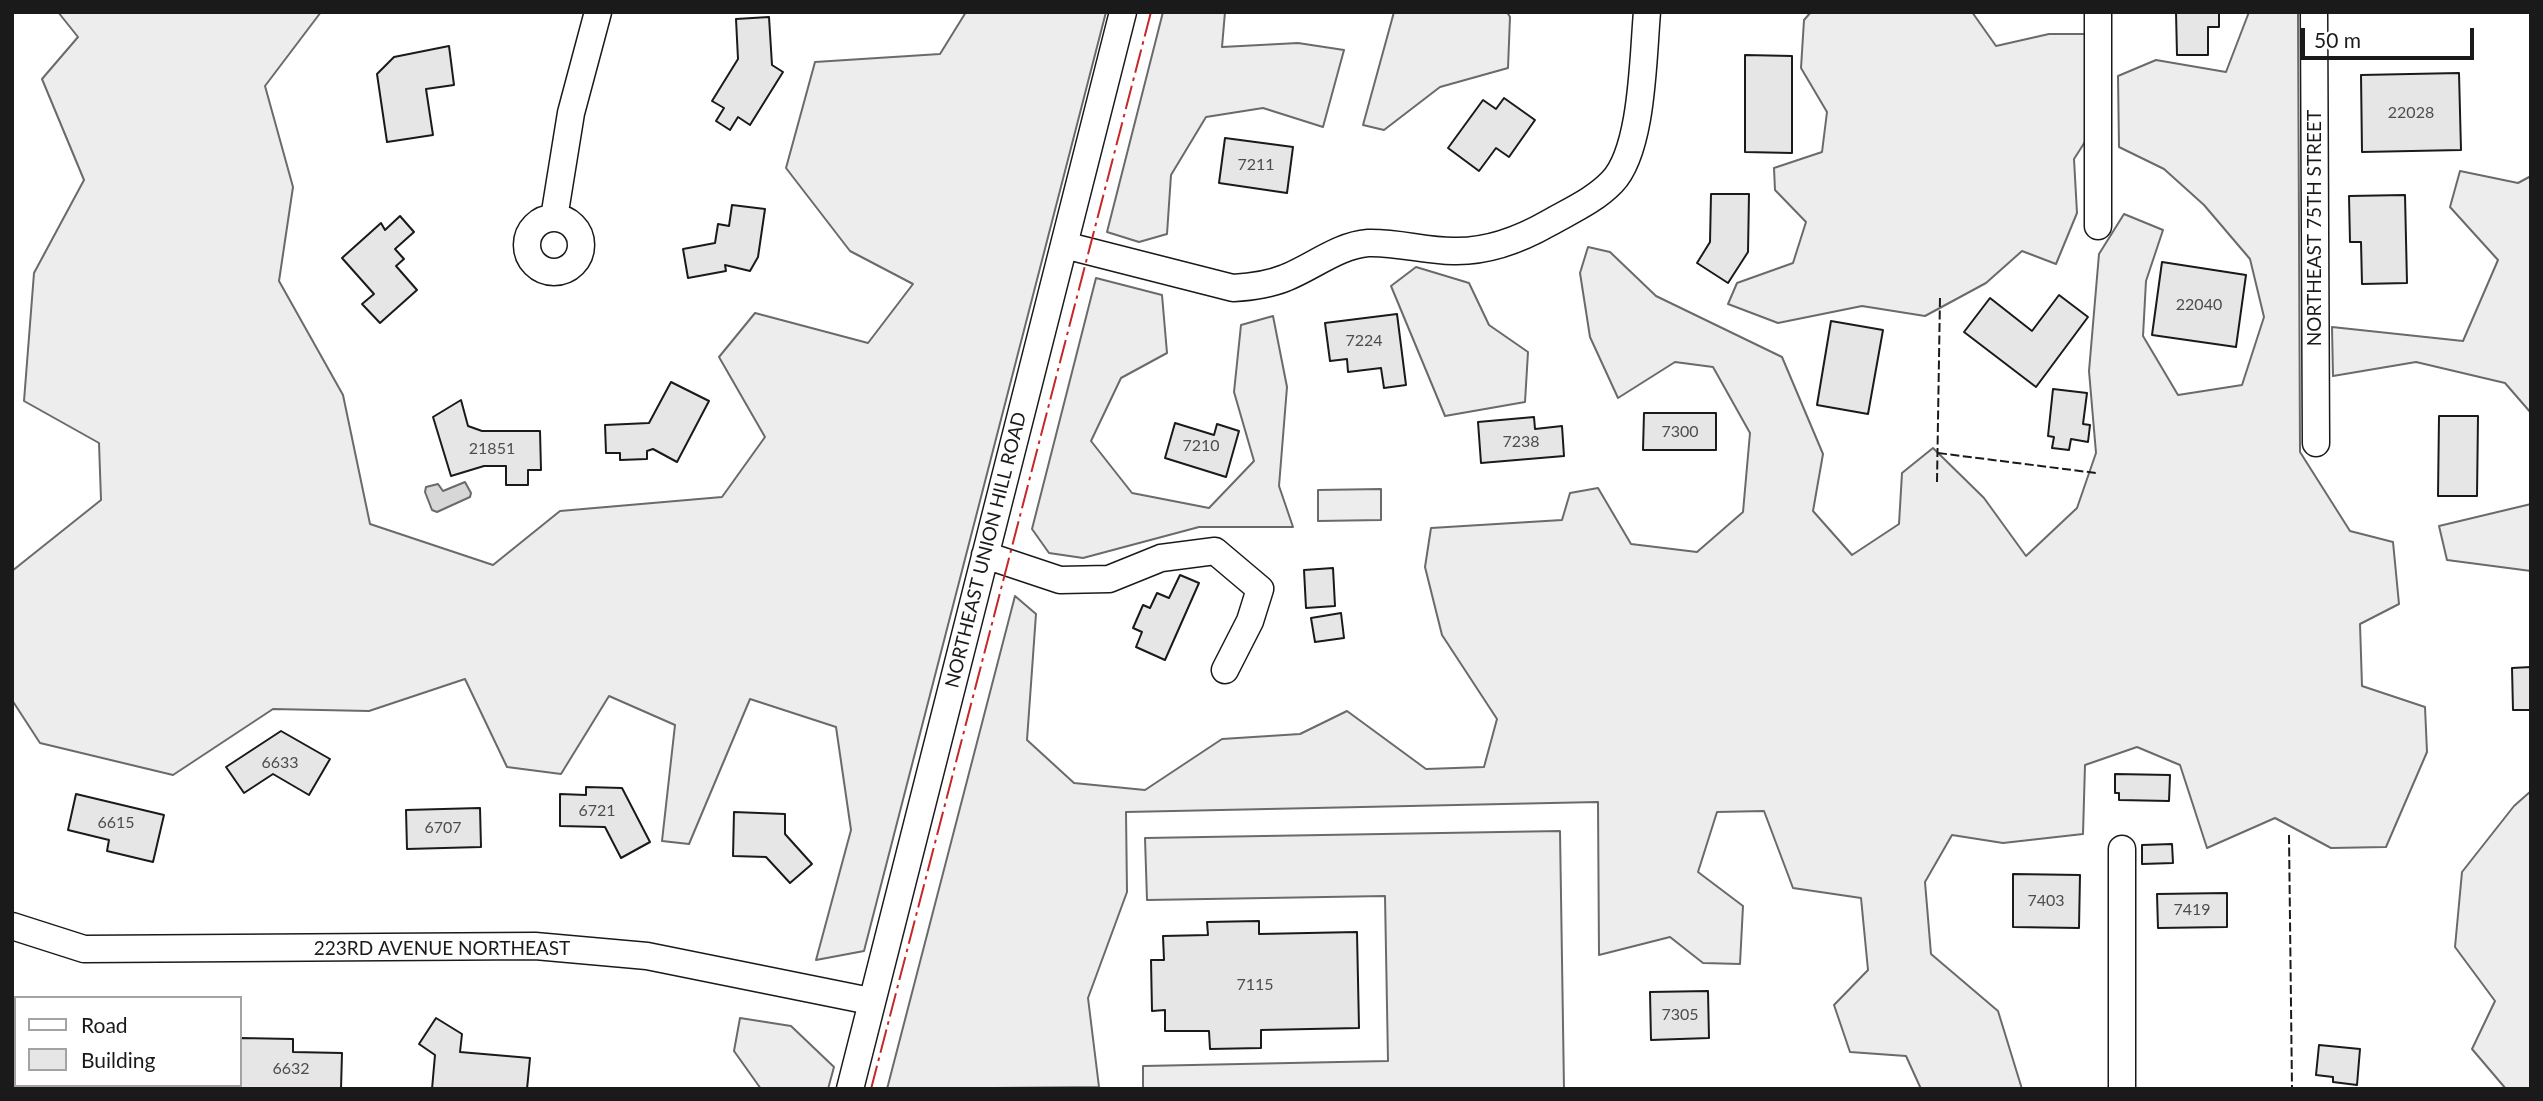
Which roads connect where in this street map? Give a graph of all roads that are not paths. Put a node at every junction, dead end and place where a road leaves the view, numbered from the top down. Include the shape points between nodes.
1 (598, 12) edge
2 (1123, 12) edge
3 (1647, 12) edge
4 (2098, 12) edge
5 (2314, 12) edge
6 (554, 218) dead end
7 (2098, 226) dead end
8 (1064, 246) junction
9 (2316, 443) dead end
10 (985, 555) junction
11 (1225, 670) dead end
12 (2122, 849) dead end
13 (12, 926) edge
14 (870, 1001) junction
15 (850, 1089) edge
16 (2122, 1089) edge

1 - 6 street via 571,113
2 - 8 street, NORTHEAST UNION HILL ROAD
3 - 8 street via 1639,108 1626,157 1613,182 1543,226 1488,248 1453,251 1366,243 1284,278 1233,288
4 - 7 street
5 - 9 street, NORTHEAST 75TH STREET
8 - 10 street, NORTHEAST UNION HILL ROAD
10 - 11 street via 1059,580 1110,579 1161,558 1215,551 1260,589 1251,621
10 - 14 street, NORTHEAST UNION HILL ROAD
12 - 16 street
13 - 14 street, 223RD AVENUE NORTHEAST via 84,948 536,946 647,956
14 - 15 street, NORTHEAST UNION HILL ROAD

